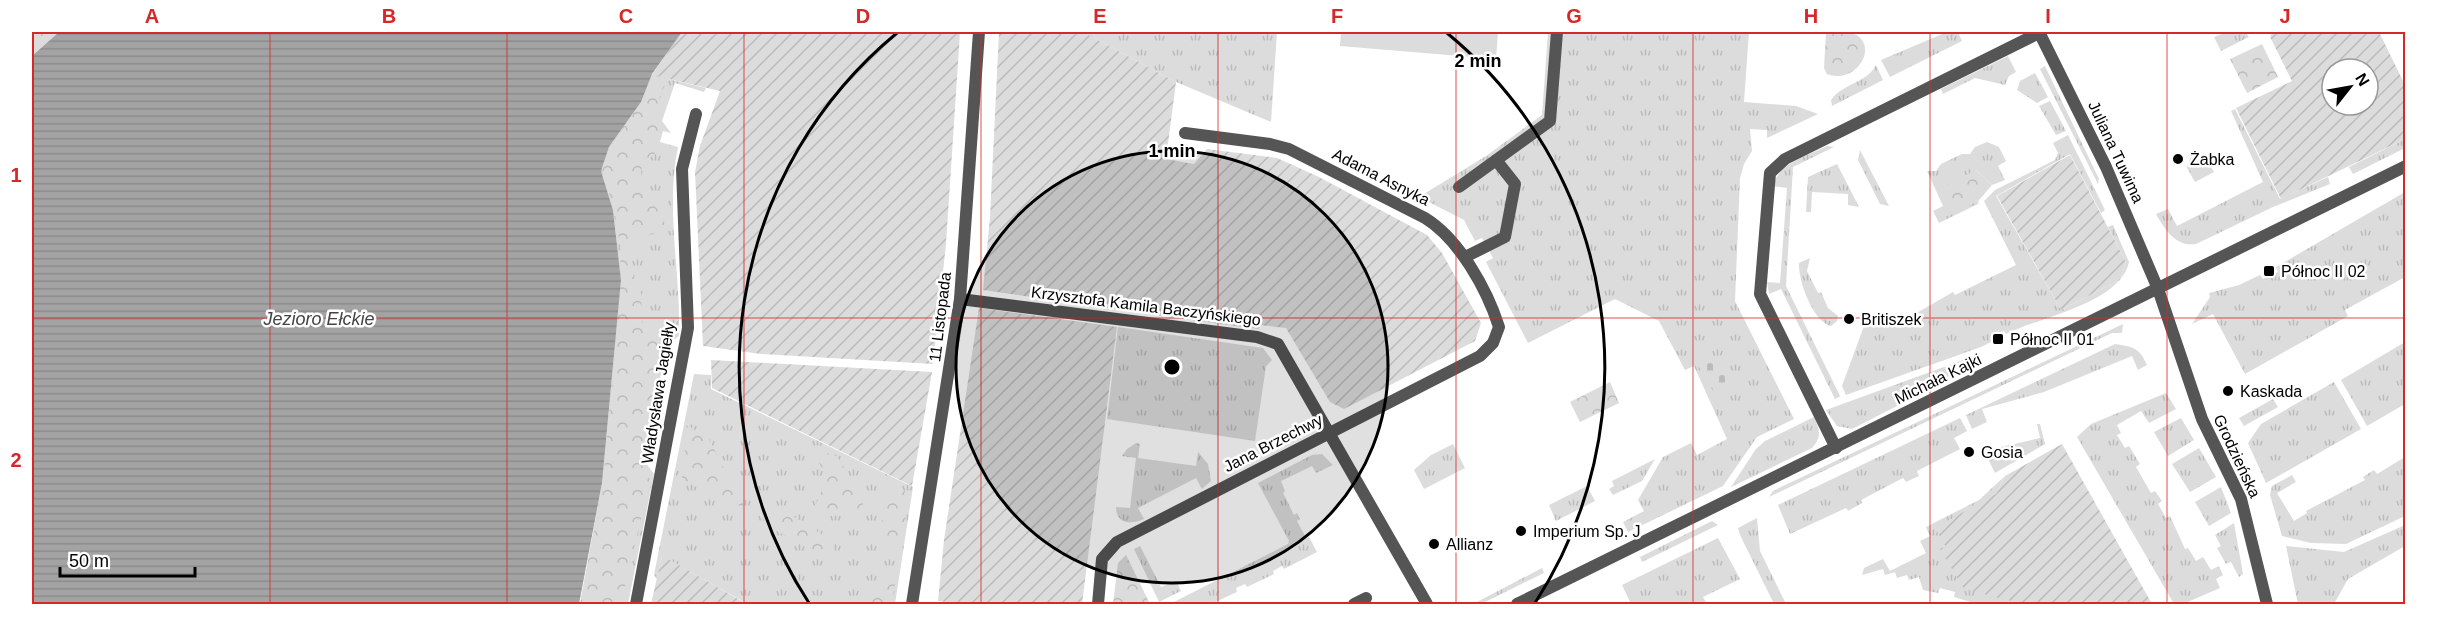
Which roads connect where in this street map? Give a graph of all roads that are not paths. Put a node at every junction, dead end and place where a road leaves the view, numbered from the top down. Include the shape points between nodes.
1 (979, 32) edge
2 (1557, 32) edge
3 (2040, 32) edge
4 (696, 114) dead end
5 (1185, 133) dead end
6 (1496, 160) junction
7 (2406, 166) edge
8 (1459, 187) dead end
9 (1465, 257) junction
10 (2158, 289) junction
11 (960, 299) junction
12 (1497, 334) joint
13 (1329, 432) junction
14 (1836, 448) junction
15 (1366, 598) dead end
16 (636, 604) edge
17 (912, 604) edge
18 (1098, 604) edge
19 (1354, 604) edge
20 (1427, 604) edge
21 (1517, 604) edge
22 (2267, 604) edge

1 - 11 street, 11 Listopada
2 - 6 street via 1550,121
3 - 10 street, Juliana Tuwima via 2106,167
3 - 14 street via 1785,159 1770,173 1760,294
4 - 16 street, Władysława Jagiełły via 682,169 688,328
5 - 9 street, Adama Asnyka via 1270,144 1308,158 1441,228
6 - 8 street
6 - 9 street via 1515,184 1505,237
7 - 10 street, Michała Kajki
9 - 12 street, Adama Asnyka via 1496,316
10 - 14 street, Michała Kajki
10 - 22 street, Grodzieńska via 2202,419 2241,499
11 - 13 street, Krzysztofa Kamila Baczyńskiego via 1266,339 1282,349
11 - 17 street, 11 Listopada
12 - 13 street, Jana Brzechwy via 1480,356
13 - 18 street, Jana Brzechwy via 1111,547 1102,559
13 - 20 street, Krzysztofa Kamila Baczyńskiego
14 - 21 street, Michała Kajki
15 - 19 street

